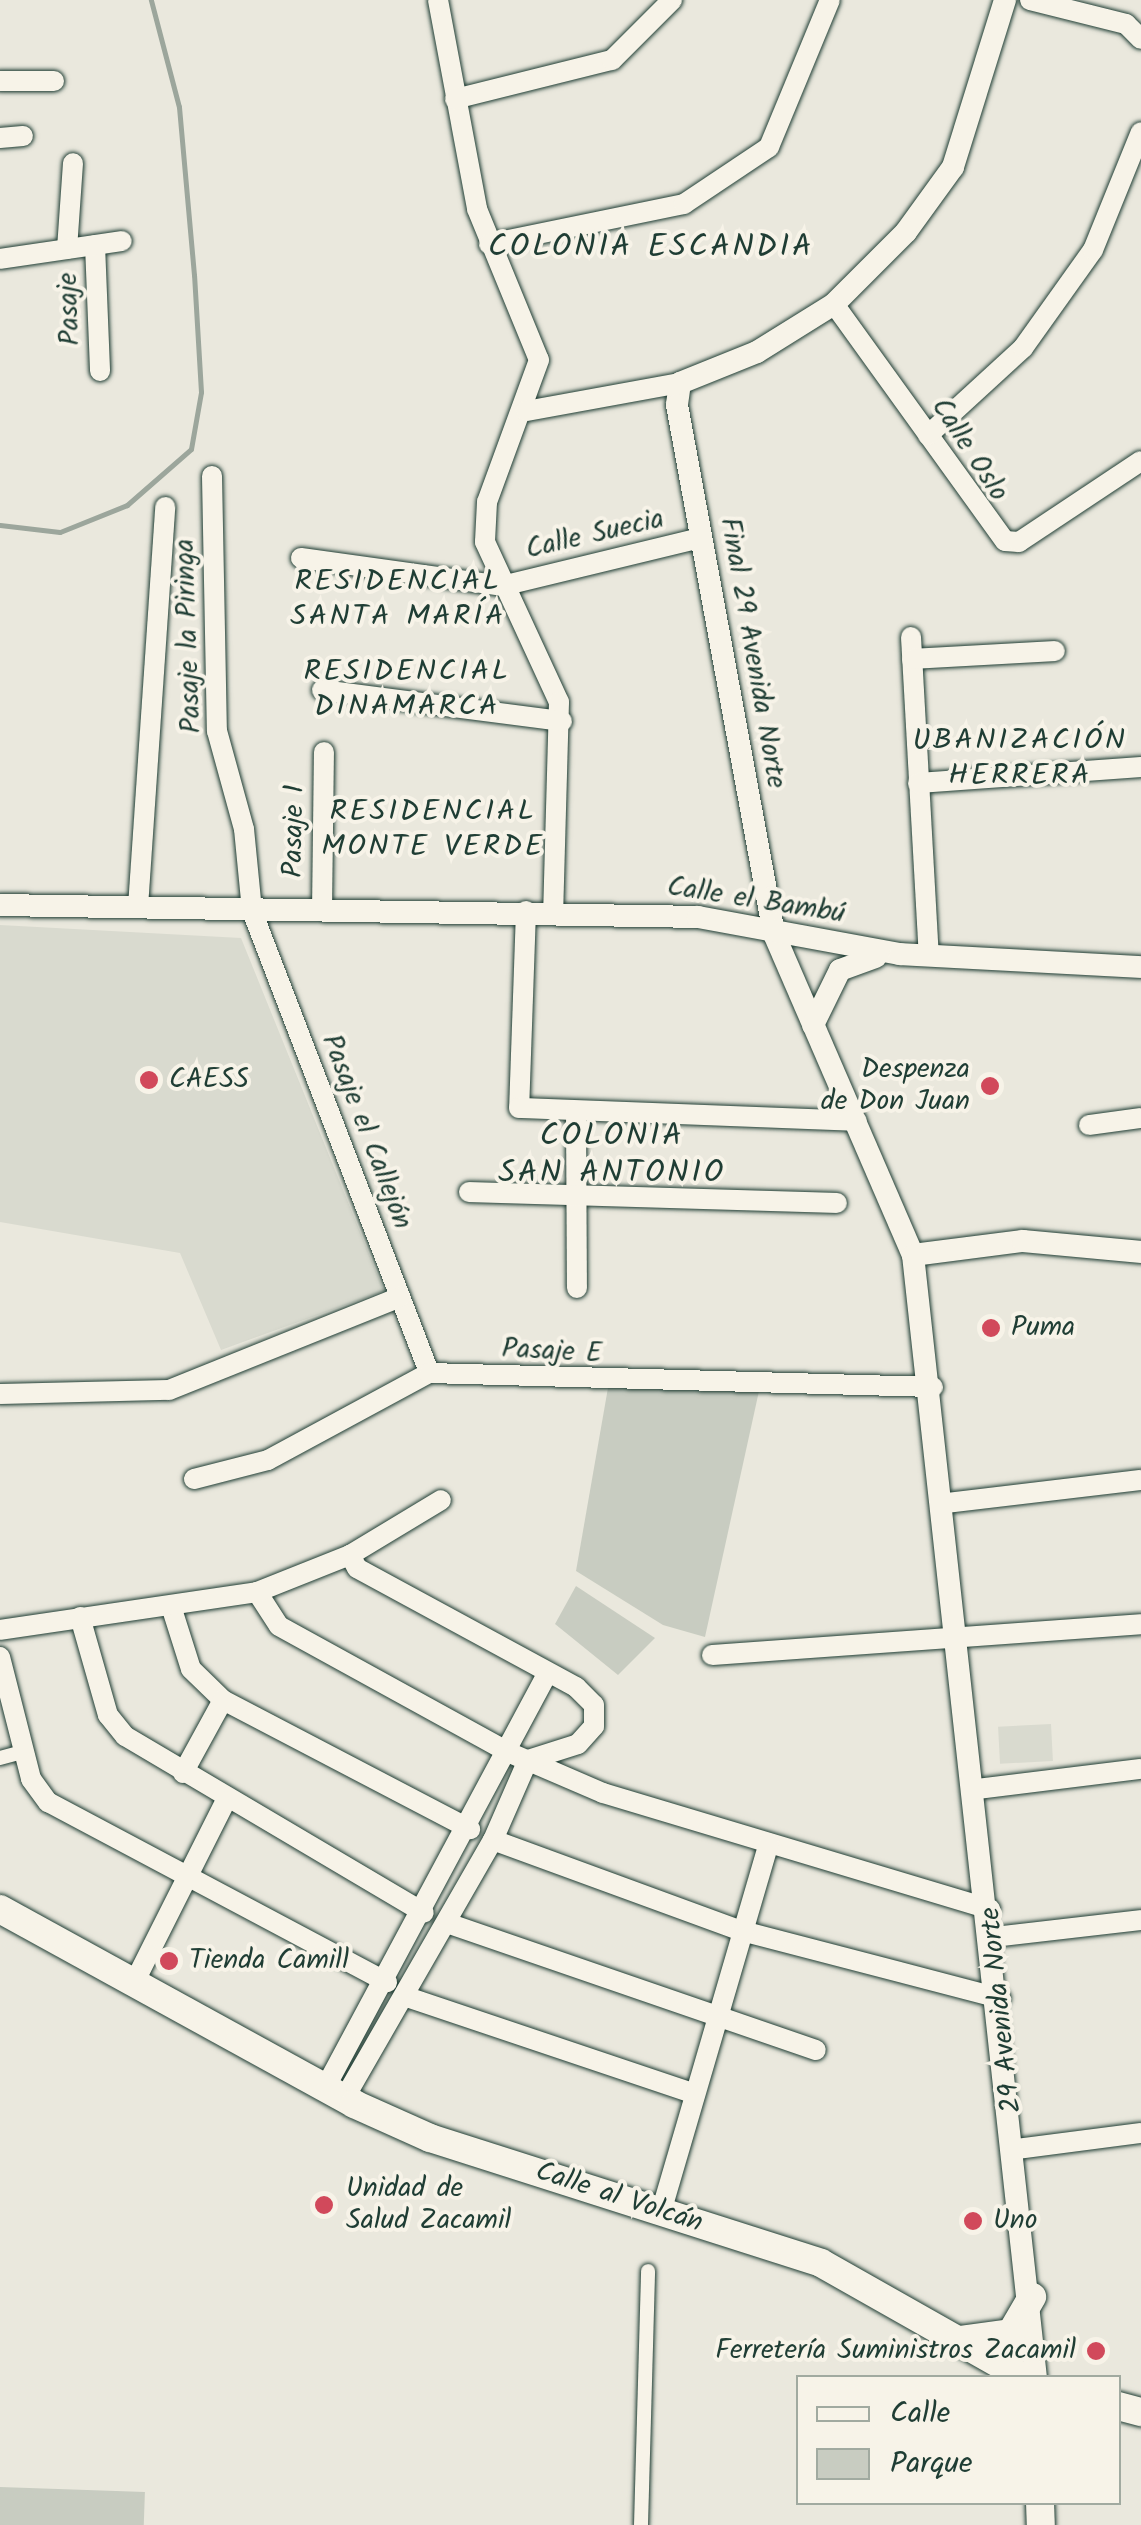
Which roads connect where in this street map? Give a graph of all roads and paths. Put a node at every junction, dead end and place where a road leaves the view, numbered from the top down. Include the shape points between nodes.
1 (438, 0) edge
2 (672, 0) edge
3 (830, 0) edge
4 (1005, 0) edge
5 (1030, 0) edge
6 (1141, 39) edge
7 (0, 81) edge
8 (54, 81) dead end
9 (455, 99) junction
10 (1141, 132) edge
11 (22, 136) dead end
12 (0, 138) edge
13 (73, 164) dead end
14 (122, 241) dead end
15 (489, 244) junction
16 (95, 245) junction
17 (67, 249) junction
18 (0, 259) edge
19 (834, 304) junction
20 (100, 370) dead end
21 (680, 383) junction
22 (526, 412) junction
23 (928, 435) junction
24 (1141, 462) edge
25 (212, 476) dead end
26 (165, 507) dead end
27 (700, 538) junction
28 (302, 558) dead end
29 (502, 586) junction
30 (1054, 651) dead end
31 (322, 690) dead end
32 (562, 721) junction
33 (324, 752) dead end
34 (1141, 767) edge
35 (918, 783) junction
36 (0, 905) edge
37 (138, 906) junction
38 (252, 910) junction
39 (322, 910) junction
40 (526, 912) junction
41 (553, 912) junction
42 (774, 934) junction
43 (900, 954) junction
44 (930, 955) junction
45 (1141, 967) edge
46 (814, 1025) junction
47 (576, 1111) junction
48 (1141, 1118) edge
49 (857, 1121) junction
50 (1088, 1125) dead end
51 (470, 1192) dead end
52 (576, 1196) junction
53 (837, 1203) dead end
54 (1141, 1252) edge
55 (913, 1255) junction
56 (577, 1288) dead end
57 (400, 1297) junction
58 (430, 1373) junction
59 (933, 1387) junction
60 (0, 1394) edge
61 (194, 1478) dead end
62 (1141, 1480) edge
63 (441, 1500) dead end
64 (947, 1503) junction
65 (350, 1555) junction
66 (258, 1592) junction
67 (170, 1606) junction
68 (80, 1617) junction
69 (1141, 1624) edge
70 (0, 1630) edge
71 (961, 1644) junction
72 (712, 1654) dead end
73 (0, 1657) edge
74 (548, 1673) junction
75 (224, 1700) junction
76 (22, 1752) junction
77 (519, 1756) junction
78 (0, 1758) edge
79 (1141, 1769) edge
80 (182, 1773) junction
81 (977, 1789) junction
82 (226, 1802) junction
83 (470, 1829) junction
84 (493, 1840) junction
85 (769, 1843) junction
86 (188, 1879) junction
87 (0, 1909) edge
88 (990, 1909) junction
89 (424, 1913) junction
90 (1141, 1920) edge
91 (447, 1923) junction
92 (742, 1931) junction
93 (994, 1937) junction
94 (387, 1982) junction
95 (134, 1983) junction
96 (404, 1996) junction
97 (1000, 1998) junction
98 (718, 2010) junction
99 (360, 2028) junction
100 (379, 2040) junction
101 (816, 2050) dead end
102 (693, 2093) junction
103 (334, 2095) junction
104 (1141, 2132) edge
105 (1017, 2149) junction
106 (660, 2212) junction
107 (648, 2271) dead end
108 (1032, 2297) junction
109 (959, 2340) junction
110 (1019, 2375) edge
111 (1036, 2375) edge
112 (642, 2525) edge

1 - 9 street
2 - 9 street via 612,60
3 - 15 street via 769,147 684,204
4 - 19 street via 952,167 906,232
5 - 6 street via 1126,24
7 - 8 street
9 - 15 street
10 - 23 street via 1093,250 1024,348
11 - 12 street
13 - 17 street
14 - 16 street
15 - 22 street via 539,360
16 - 17 street
16 - 20 street, Pasaje
17 - 18 street
19 - 21 street via 757,352
19 - 23 street, Calle Oslo
21 - 22 street
21 - 27 street, Final 29 Avenida Norte
22 - 29 street via 485,515
23 - 24 street, Calle Oslo via 981,520 1005,541 1019,542
25 - 38 street, Pasaje la Piringa via 217,731 244,829
26 - 37 street
27 - 29 street, Calle Suecia
27 - 42 street, Final 29 Avenida Norte
28 - 29 street
29 - 32 street via 548,666
30 - 35 street via 911,648
31 - 32 street
32 - 41 street
33 - 39 street, Pasaje 1
34 - 35 street
35 - 44 street
36 - 37 street, Calle el Bambú
37 - 38 street, Calle el Bambú
38 - 39 street, Calle el Bambú
38 - 57 street, Pasaje el Callejón
39 - 40 street, Calle el Bambú
40 - 41 street, Calle el Bambú
40 - 47 street via 519,1108
41 - 42 street, Calle el Bambú via 698,917
42 - 43 street, Calle el Bambú
42 - 46 street, Final 29 Avenida Norte
43 - 44 street, Calle el Bambú
43 - 46 street via 840,970
44 - 45 street, Calle el Bambú
46 - 49 street, Final 29 Avenida Norte
47 - 49 street
47 - 52 street
48 - 50 street
49 - 55 street, Final 29 Avenida Norte
51 - 52 street
52 - 53 street
52 - 56 street
54 - 55 street via 1023,1241
55 - 59 street, 29 Avenida Norte
57 - 58 street, Pasaje el Callejón
57 - 60 street via 169,1390
58 - 59 street, Pasaje E
58 - 61 street, Pasaje E via 268,1460
59 - 64 street, 29 Avenida Norte
62 - 64 street
63 - 65 street
64 - 71 street, 29 Avenida Norte
65 - 66 street
65 - 74 street via 357,1568
66 - 67 street
66 - 77 street via 279,1626
67 - 68 street
67 - 75 street via 192,1669
68 - 70 street
68 - 80 street via 108,1715
69 - 71 street
71 - 72 street
71 - 81 street, 29 Avenida Norte
73 - 76 street
74 - 77 street
74 - 77 street via 594,1705 594,1726 578,1744
75 - 80 street
75 - 83 street
76 - 78 street
76 - 86 street via 48,1802
77 - 83 street
77 - 84 street
77 - 85 street
79 - 81 street
80 - 82 street
81 - 88 street, 29 Avenida Norte
82 - 86 street
82 - 89 street
83 - 89 street
84 - 91 street
84 - 92 street
85 - 88 street
85 - 92 street
86 - 94 street
86 - 95 street
87 - 95 main road, Calle al Volcán
88 - 93 street, 29 Avenida Norte
89 - 94 street
90 - 93 street
91 - 96 street
91 - 98 street
92 - 97 street
92 - 98 street
93 - 97 street, 29 Avenida Norte
94 - 99 street
95 - 103 main road, Calle al Volcán
96 - 100 street
96 - 102 street
97 - 105 street, 29 Avenida Norte
98 - 101 street
98 - 102 street
99 - 100 street
99 - 103 street
100 - 103 street
102 - 106 street
103 - 106 main road, Calle al Volcán
104 - 105 street
105 - 108 street, 29 Avenida Norte
106 - 109 main road, Calle al Volcán via 821,2264
107 - 112 street
108 - 109 main road via 1011,2332
108 - 111 street, 29 Avenida Norte
109 - 110 main road, Calle al Volcán

